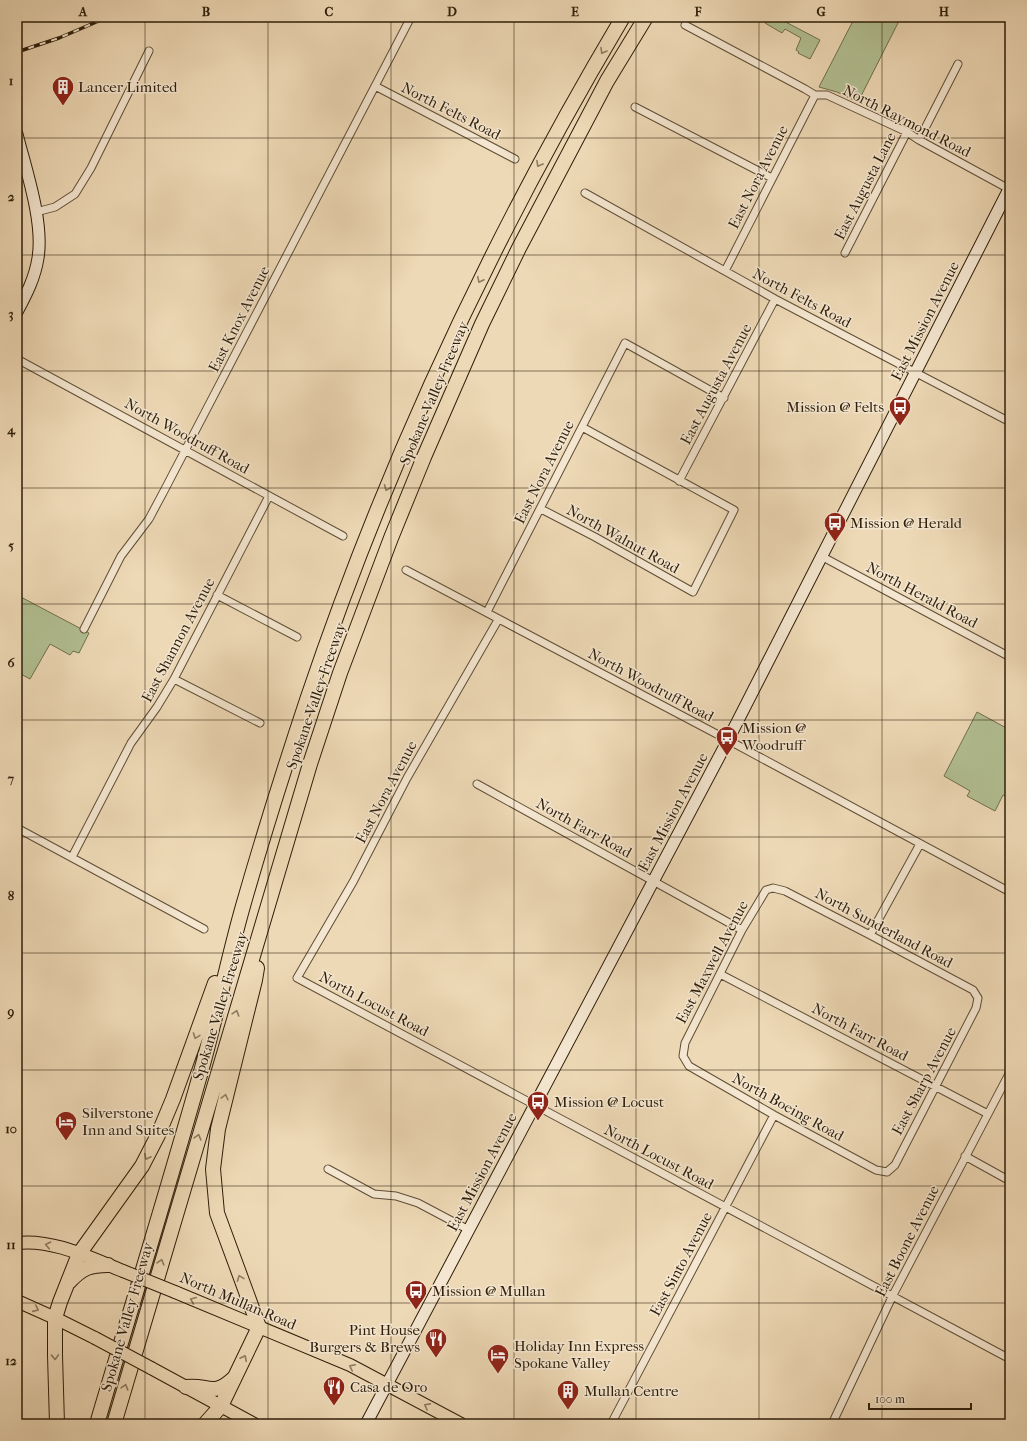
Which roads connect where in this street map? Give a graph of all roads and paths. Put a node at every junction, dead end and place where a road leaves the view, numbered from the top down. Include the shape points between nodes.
1 (411, 17) edge
2 (623, 17) edge
3 (646, 17) edge
4 (685, 25) dead end
5 (149, 51) dead end
6 (958, 64) dead end
7 (374, 86) junction
8 (815, 95) junction
9 (634, 107) dead end
10 (907, 132) junction
11 (17, 134) edge
12 (919, 140) junction
13 (515, 158) dead end
14 (772, 178) junction
15 (1010, 188) edge
16 (585, 193) dead end
17 (36, 212) junction
18 (845, 253) dead end
19 (725, 272) junction
20 (775, 299) junction
21 (17, 312) edge
22 (17, 359) edge
23 (915, 373) junction
24 (724, 398) junction
25 (1010, 422) edge
26 (582, 427) junction
27 (186, 450) junction
28 (679, 481) junction
29 (269, 496) junction
30 (541, 509) junction
31 (344, 536) dead end
32 (821, 556) junction
33 (406, 570) dead end
34 (217, 595) junction
35 (486, 612) junction
36 (498, 620) junction
37 (84, 629) dead end
38 (297, 637) dead end
39 (1010, 657) edge
40 (174, 679) junction
41 (260, 723) dead end
42 (728, 740) junction
43 (477, 784) dead end
44 (17, 828) edge
45 (920, 844) junction
46 (72, 857) junction
47 (654, 881) junction
48 (773, 888) joint
49 (1010, 892) edge
50 (243, 908) junction
51 (266, 910) junction
52 (204, 929) dead end
53 (742, 930) junction
54 (870, 934) junction
55 (720, 974) junction
56 (297, 978) joint
57 (978, 998) joint
58 (683, 1056) joint
59 (1010, 1072) edge
60 (936, 1087) junction
61 (534, 1105) junction
62 (988, 1114) junction
63 (774, 1115) junction
64 (965, 1156) junction
65 (328, 1169) dead end
66 (887, 1172) joint
67 (1010, 1181) edge
68 (725, 1207) junction
69 (469, 1230) junction
70 (17, 1243) edge
71 (79, 1254) junction
72 (108, 1265) junction
73 (68, 1283) junction
74 (893, 1295) junction
75 (17, 1301) edge
76 (55, 1318) junction
77 (259, 1327) junction
78 (1010, 1359) edge
79 (235, 1378) junction
80 (386, 1384) junction
81 (186, 1387) junction
82 (221, 1406) junction
83 (57, 1424) edge
84 (97, 1424) edge
85 (114, 1424) edge
86 (205, 1424) edge
87 (254, 1424) edge
88 (366, 1424) edge
89 (461, 1424) edge
90 (611, 1424) edge
91 (832, 1424) edge

1 - 7 street, East Knox Avenue
2 -> 50 highway, Spokane Valley Freeway via 533,175 464,314 403,448 348,585 312,687 284,769
3 - 51 highway, Spokane Valley Freeway via 607,81 519,248 482,324 424,457 340,673
4 - 8 street, North Raymond Road
5 - 17 street via 91,168 75,194 55,208
6 - 12 street
7 - 13 street, North Felts Road
7 - 27 street, East Knox Avenue
8 - 10 street, North Raymond Road via 827,95
8 - 14 street, East Nora Avenue
9 - 14 street
10 - 12 street, North Raymond Road
10 - 18 street, East Augusta Lane
11 - 17 street
12 - 15 street, North Raymond Road
14 - 19 street, East Nora Avenue
15 - 23 street, East Mission Avenue
16 - 19 street, North Felts Road
17 - 21 street via 40,241 38,258 28,292
19 - 20 street, North Felts Road
20 - 23 street, North Felts Road
20 - 24 street, East Augusta Avenue
22 - 27 street, North Woodruff Road
23 - 25 street, North Felts Road
23 - 32 street, East Mission Avenue
24 - 26 street, East Nora Avenue via 625,343
24 - 28 street, East Augusta Avenue
26 - 28 street
26 - 30 street, East Nora Avenue
27 - 29 street, North Woodruff Road
27 - 37 street, East Knox Avenue via 151,515 121,556
28 - 30 street, North Walnut Road via 734,510 694,592
29 - 31 street, North Woodruff Road
29 - 34 street, East Shannon Avenue
30 - 35 street, East Nora Avenue
32 - 39 street, North Herald Road
32 - 42 street, East Mission Avenue
33 - 35 street, North Woodruff Road
34 - 38 street
34 - 40 street, East Shannon Avenue
35 - 36 street, North Woodruff Road
36 - 42 street, North Woodruff Road
36 - 56 street, East Nora Avenue
40 - 41 street
40 - 46 street, East Shannon Avenue via 131,743
42 - 45 street, North Woodruff Road
42 - 47 street, East Mission Avenue
43 - 47 street, North Farr Road
44 - 46 street
45 - 49 street, North Woodruff Road
45 - 54 street
46 - 52 street
47 - 53 street, North Farr Road
47 - 61 street, East Mission Avenue
48 - 53 street, East Maxwell Avenue via 766,890
48 - 54 street, North Sunderland Road
50 -> 71 highway via 158,1135 142,1166
50 - 84 highway, Spokane Valley Freeway via 201,1072
77 -> 51 highway via 217,1213 213,1169 218,1129 255,980
85 -> 51 highway, Spokane Valley Freeway
53 - 55 street, East Maxwell Avenue
54 - 57 street, North Sunderland Road via 973,990
55 - 58 street, East Maxwell Avenue via 685,1043
55 - 60 street, North Farr Road
56 - 61 street, North Locust Road
57 - 60 street, East Sharp Avenue via 976,1008
58 - 63 street, North Boeing Road via 689,1066
59 - 62 street, East Boone Avenue
60 - 62 street, North Farr Road
60 - 66 street, East Sharp Avenue via 895,1165
61 - 68 street, North Locust Road
61 - 69 street, East Mission Avenue
62 - 64 street, East Boone Avenue
63 - 66 street, North Boeing Road via 876,1170
63 - 68 street, East Sinto Avenue
64 - 67 street
64 - 74 street, East Boone Avenue
65 - 69 street via 374,1194 396,1196 418,1203
68 - 74 street, North Locust Road
68 - 90 street, East Sinto Avenue
69 - 80 street, East Mission Avenue
71 -> 70 main road, North Mullan Road via 45,1244
71 - 72 main road, North Mullan Road
71 - 73 highway
72 - 73 highway via 86,1268
77 -> 72 main road, North Mullan Road, bridge
73 - 76 highway
74 - 78 street, North Locust Road
74 - 91 street, East Boone Avenue
75 -> 76 main road
76 - 81 main road, bridge
76 -> 83 highway
79 -> 77 highway
80 -> 77 main road, North Mullan Road via 350,1365
79 - 81 highway via 213,1390
79 - 82 highway
80 - 88 street, East Mission Avenue
89 -> 80 main road, North Mullan Road
81 - 82 main road
82 - 86 highway
82 - 87 main road

